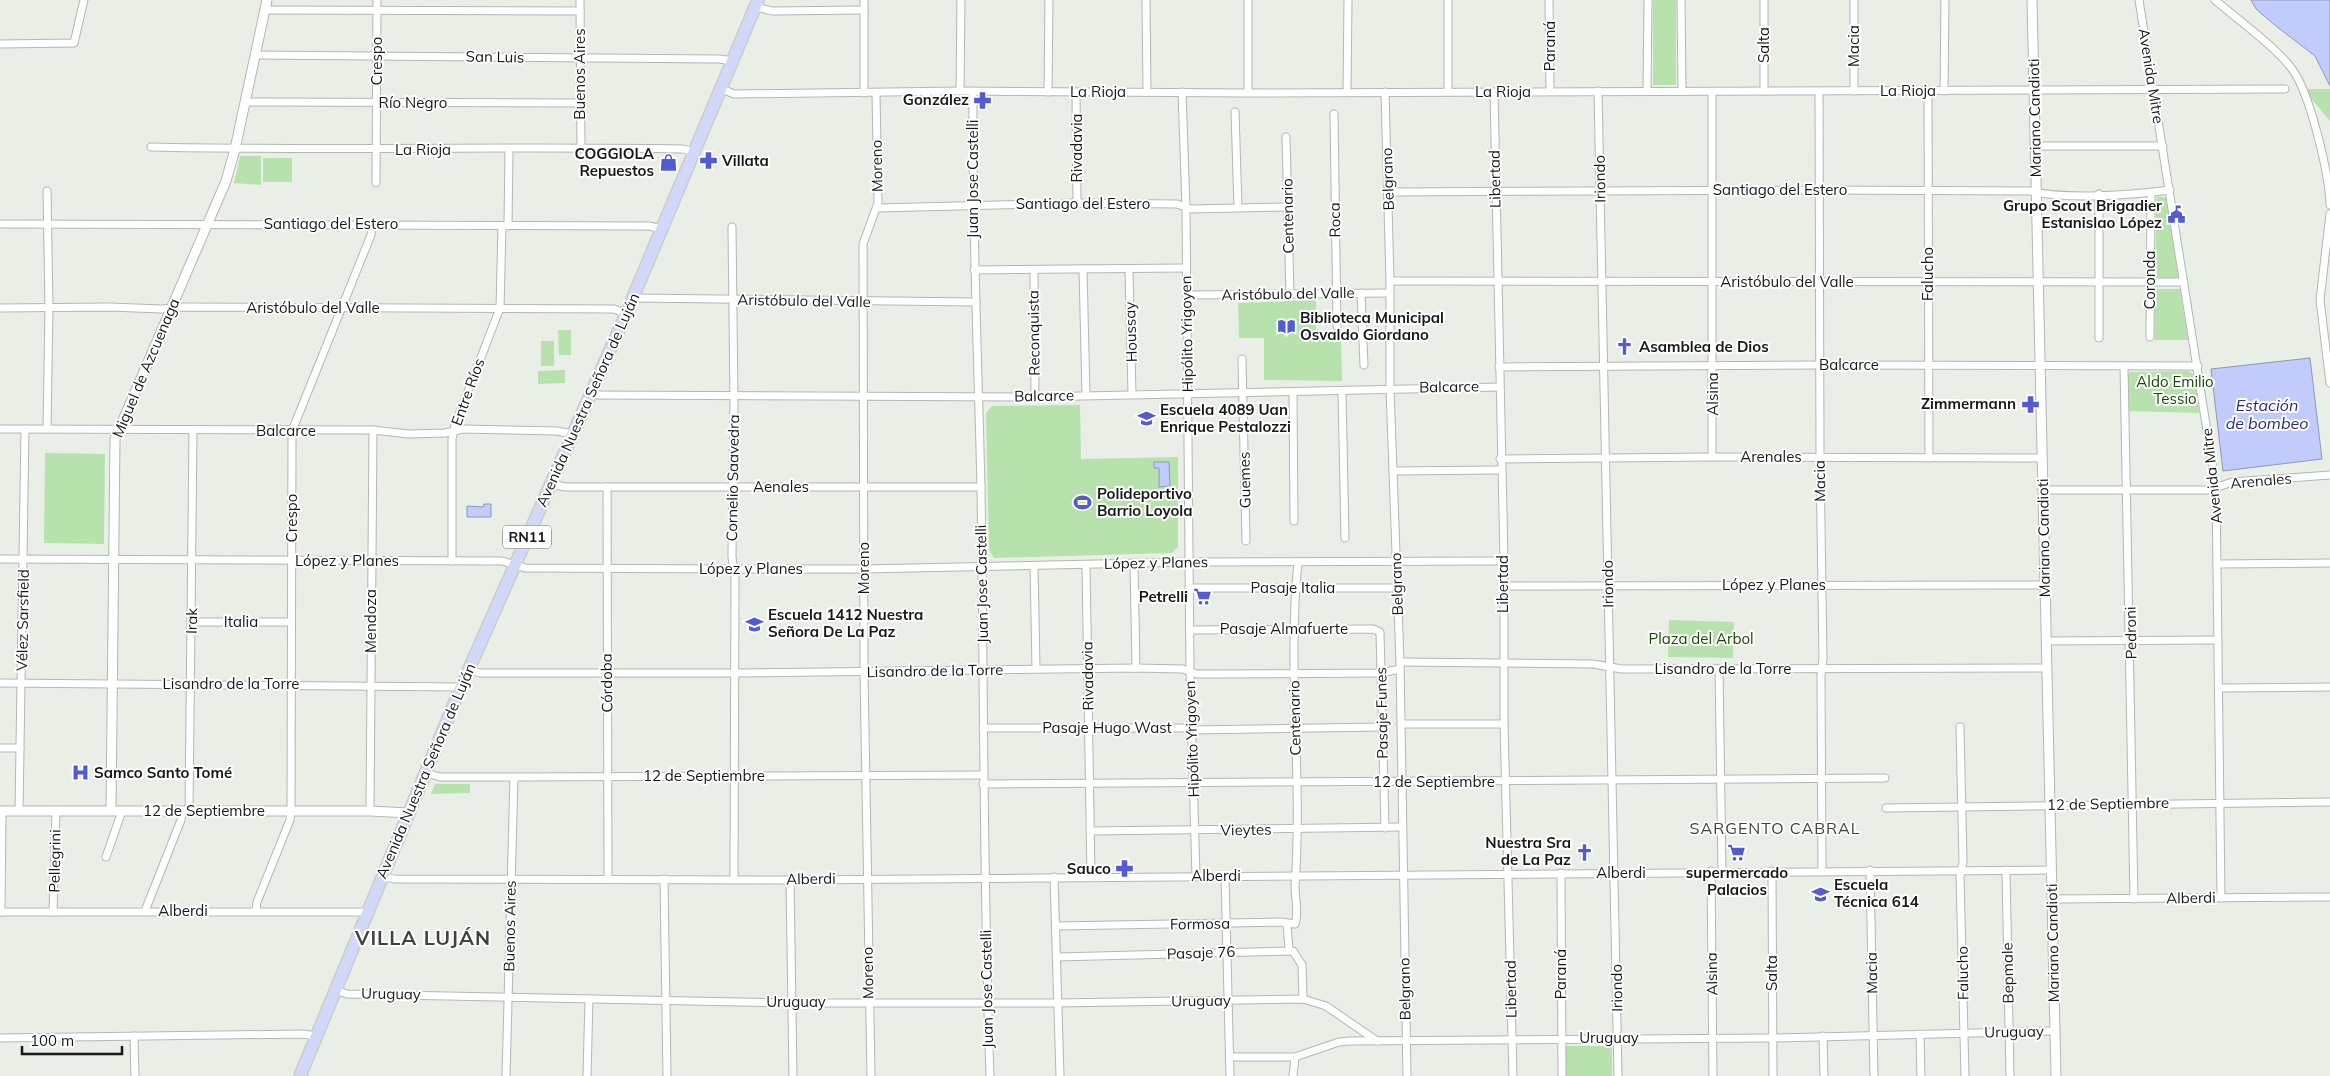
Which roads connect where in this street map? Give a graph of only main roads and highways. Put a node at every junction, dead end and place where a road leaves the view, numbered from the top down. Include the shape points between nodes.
1 (758, 2) edge
2 (300, 1076) edge

1 - 2 main road, Avenida Nuestra Señora de Luján / RN11 via 626,314 461,687

